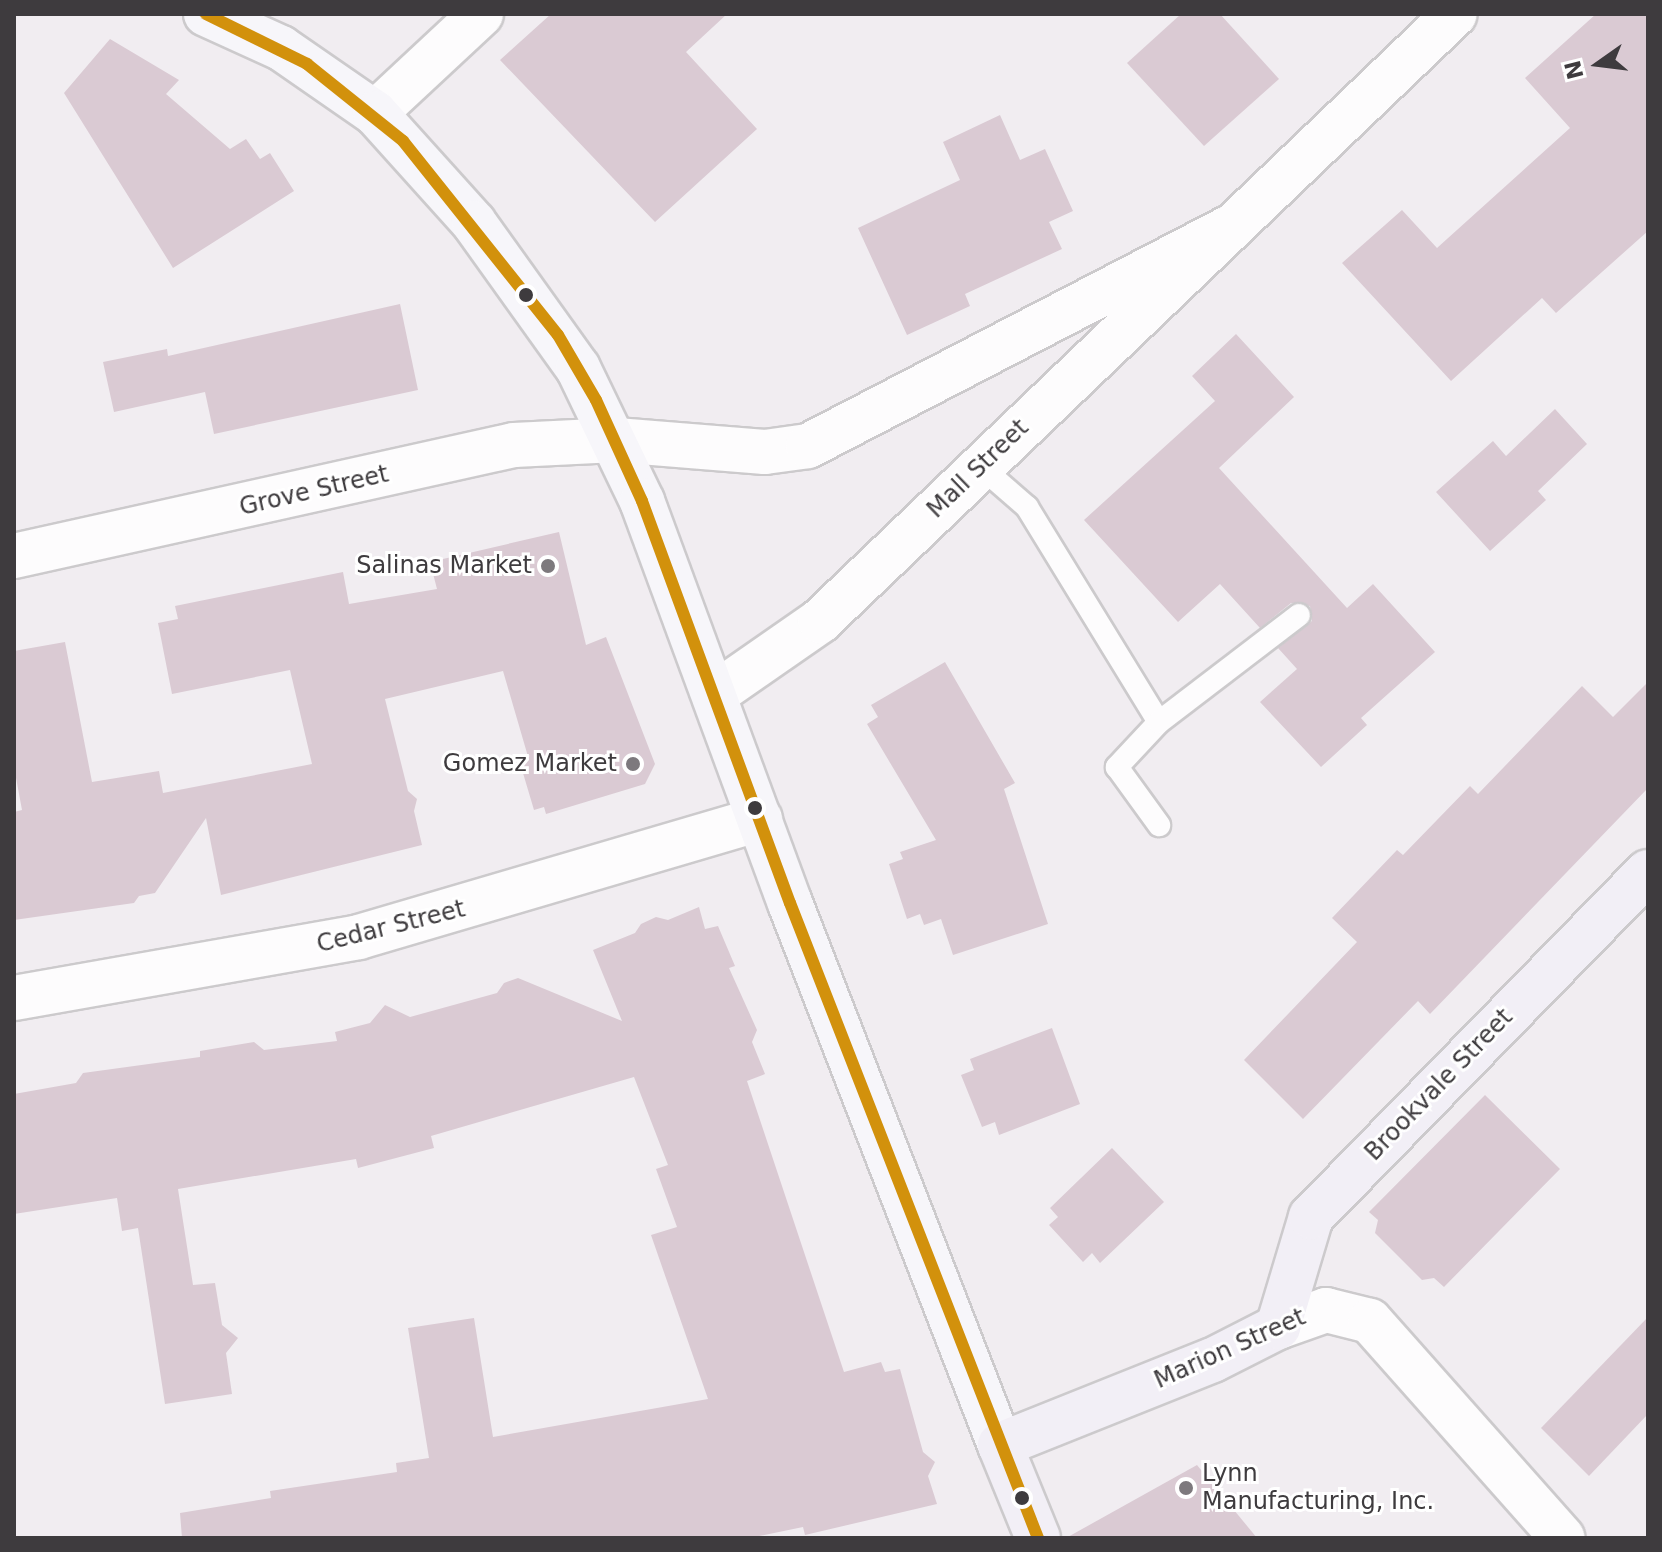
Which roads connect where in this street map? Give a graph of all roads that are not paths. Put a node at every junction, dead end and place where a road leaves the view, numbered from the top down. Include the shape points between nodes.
1 (206, 14) edge
2 (481, 14) edge
3 (1455, 14) edge
4 (375, 113) junction
5 (1228, 228) junction
6 (616, 440) junction
7 (981, 467) junction
8 (14, 556) edge
9 (1299, 615) dead end
10 (715, 694) junction
11 (1159, 722) junction
12 (760, 819) junction
13 (1159, 825) dead end
14 (1648, 872) edge
15 (14, 998) edge
16 (1278, 1327) junction
17 (1000, 1445) junction
18 (1038, 1538) edge
19 (1563, 1538) edge

1 - 4 main road via 281,48
2 - 4 street
3 - 5 street, Mall Street
4 - 6 main road via 456,202 558,335
5 - 6 street, Mall Street via 821,442 765,452
5 - 7 street, Mall Street
6 - 8 street, Grove Street via 514,445
6 - 10 main road
7 - 10 street, Mall Street via 820,621
7 - 11 lane via 1027,507
9 - 11 lane
10 - 12 main road
11 - 13 lane via 1117,767
12 - 15 street, Cedar Street via 359,937
12 - 17 main road
14 - 16 main road, Brookvale Street via 1311,1217
16 - 17 main road, Marion Street via 1213,1360
16 - 19 street, Marion Street via 1326,1310 1370,1321
17 - 18 main road

